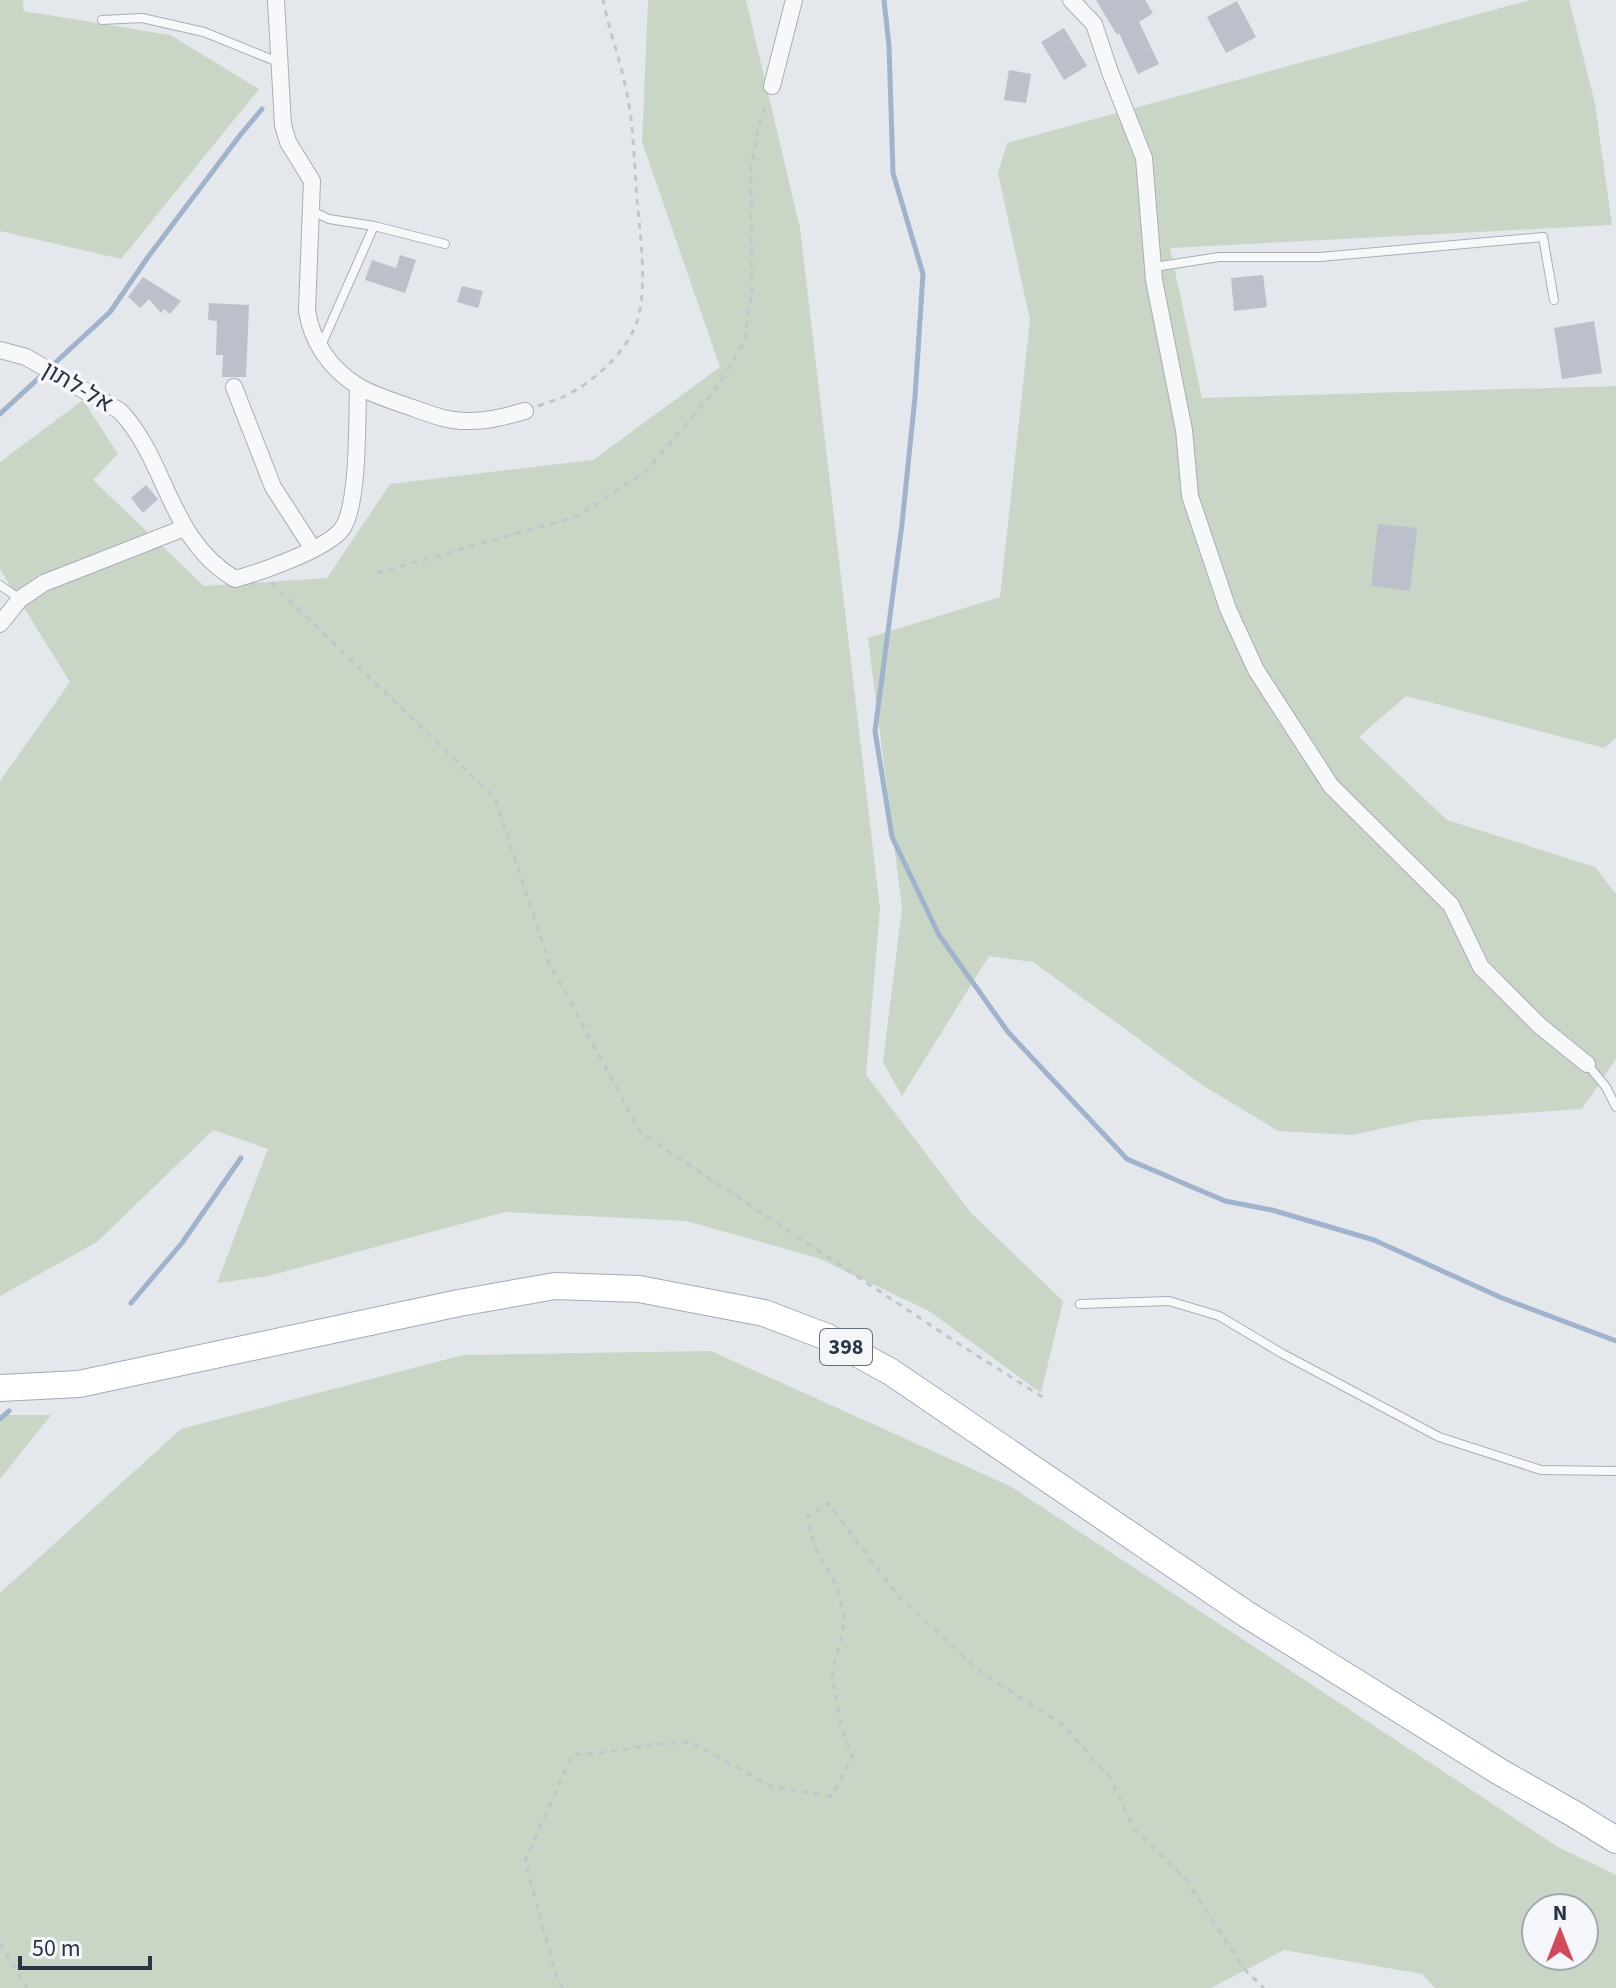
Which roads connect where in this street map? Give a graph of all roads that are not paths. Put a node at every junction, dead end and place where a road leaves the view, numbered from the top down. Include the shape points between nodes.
1 (276, 0) edge
2 (794, 0) edge
3 (1071, 0) edge
4 (102, 20) dead end
5 (279, 63) junction
6 (772, 86) road end
7 (312, 211) junction
8 (374, 226) junction
9 (445, 244) dead end
10 (1153, 267) junction
11 (1554, 300) dead end
12 (320, 349) junction
13 (0, 350) edge
14 (234, 387) dead end
15 (358, 387) junction
16 (525, 411) road end
17 (184, 528) junction
18 (313, 549) junction
19 (0, 585) edge
20 (20, 599) junction
21 (0, 624) edge
22 (1587, 1064) joint
23 (1616, 1107) edge
24 (1080, 1304) dead end
25 (0, 1388) edge
26 (1616, 1471) edge
27 (1574, 1814) junction
28 (1616, 1830) edge
29 (1616, 1840) edge

1 - 5 street
2 - 6 street
3 - 10 street via 1094,24 1144,158
4 - 5 lane via 142,18 204,32
5 - 7 street via 283,125 312,181
7 - 8 lane
7 - 12 street via 307,311
8 - 9 lane
8 - 12 lane
10 - 11 lane via 1219,257 1320,257 1543,237
10 - 22 street via 1184,430 1190,496 1228,609 1256,670 1331,786 1451,905 1481,967
12 - 15 street
13 - 17 street, אל-לתון via 26,357 120,411 141,440
14 - 18 street via 273,487
15 - 16 street via 447,420 495,419
15 - 18 street via 353,502 342,529
17 - 18 street, אל-לתון via 211,562 235,579
17 - 20 street via 44,583
19 - 20 lane
20 - 21 street
22 - 23 lane
24 - 26 lane via 1169,1301 1219,1316 1439,1437 1541,1470
25 - 27 main road, 398 via 79,1384 555,1286 639,1289 764,1313 827,1337 891,1372 1246,1614
27 - 28 main road, 398
27 - 29 main road, 398

